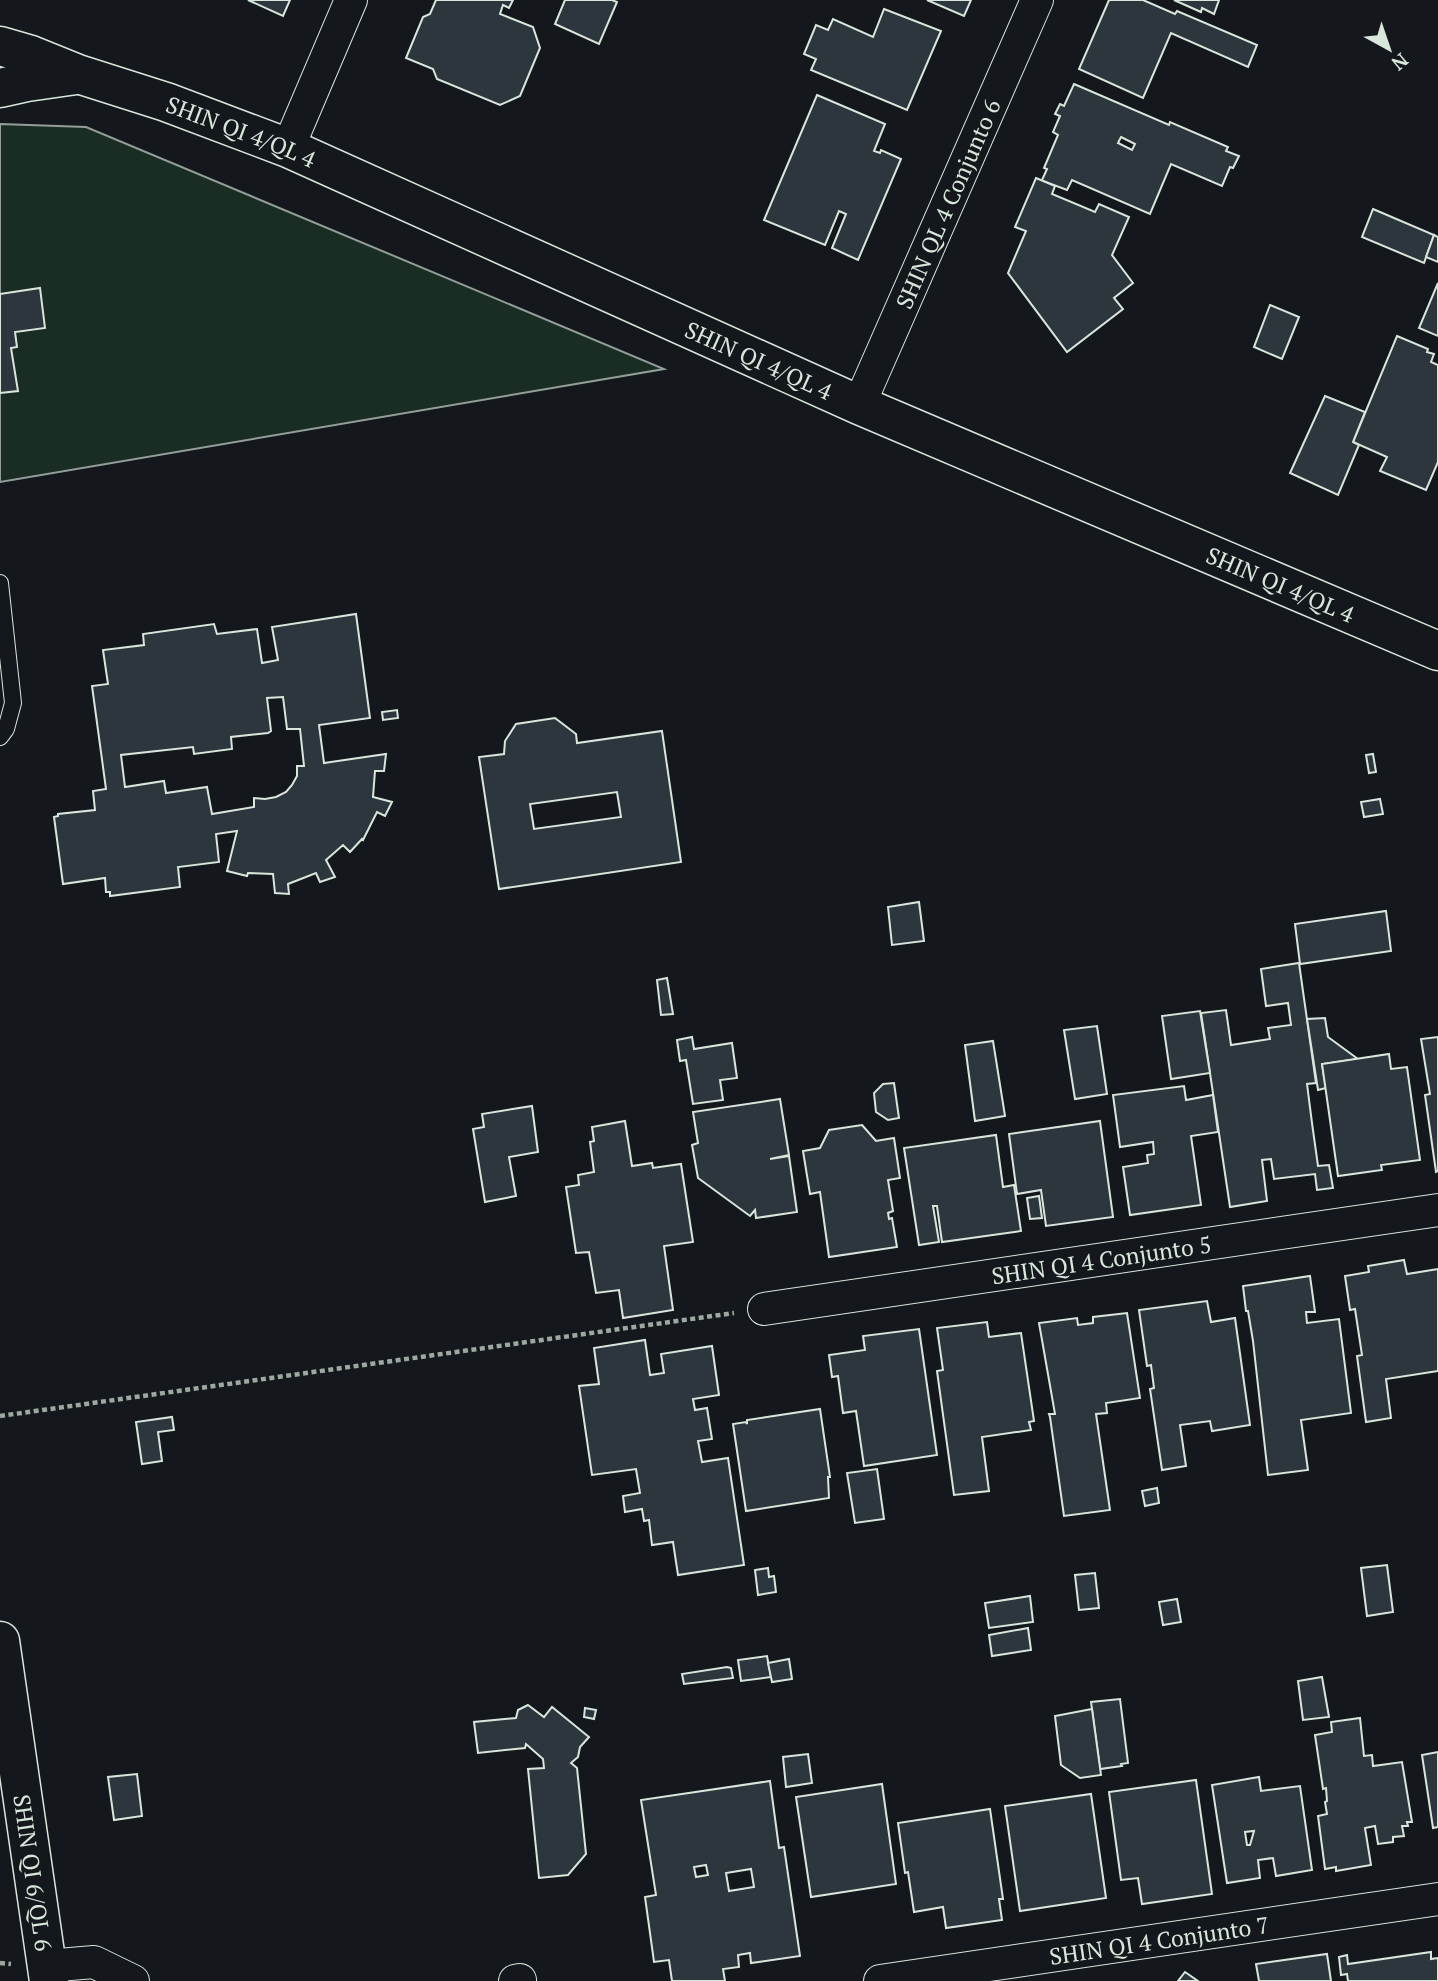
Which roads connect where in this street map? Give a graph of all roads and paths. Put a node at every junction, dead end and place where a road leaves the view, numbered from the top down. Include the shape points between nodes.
1 (351, 0) edge
2 (1037, 0) edge
3 (0, 46) edge
4 (78, 74) junction
5 (0, 88) edge
6 (288, 148) junction
7 (859, 405) junction
8 (0, 583) edge
9 (1436, 646) edge
10 (0, 737) edge
11 (1438, 1210) edge
12 (764, 1309) joint
13 (0, 1416) edge
14 (0, 1641) edge
15 (1438, 1899) edge
16 (48, 1973) edge
17 (520, 1980) edge
18 (133, 1981) edge
19 (515, 1981) edge
20 (880, 1981) edge

1 - 6 street
2 - 7 street, SHIN QL 4 Conjunto 6
3 - 4 street, SHIN QI 4/QL 4
4 - 5 street, SHIN QI 4/QL 4
4 - 6 street, SHIN QI 4/QL 4
6 - 7 street, SHIN QI 4/QL 4
7 - 9 street, SHIN QI 4/QL 4
8 - 10 lane via 13,704
11 - 12 street, SHIN QI 4 Conjunto 5
12 - 13 path
14 - 16 street, SHIN QI 6/QL 6
15 - 20 street, SHIN QI 4 Conjunto 7
16 - 18 street via 94,1962
17 - 19 street

